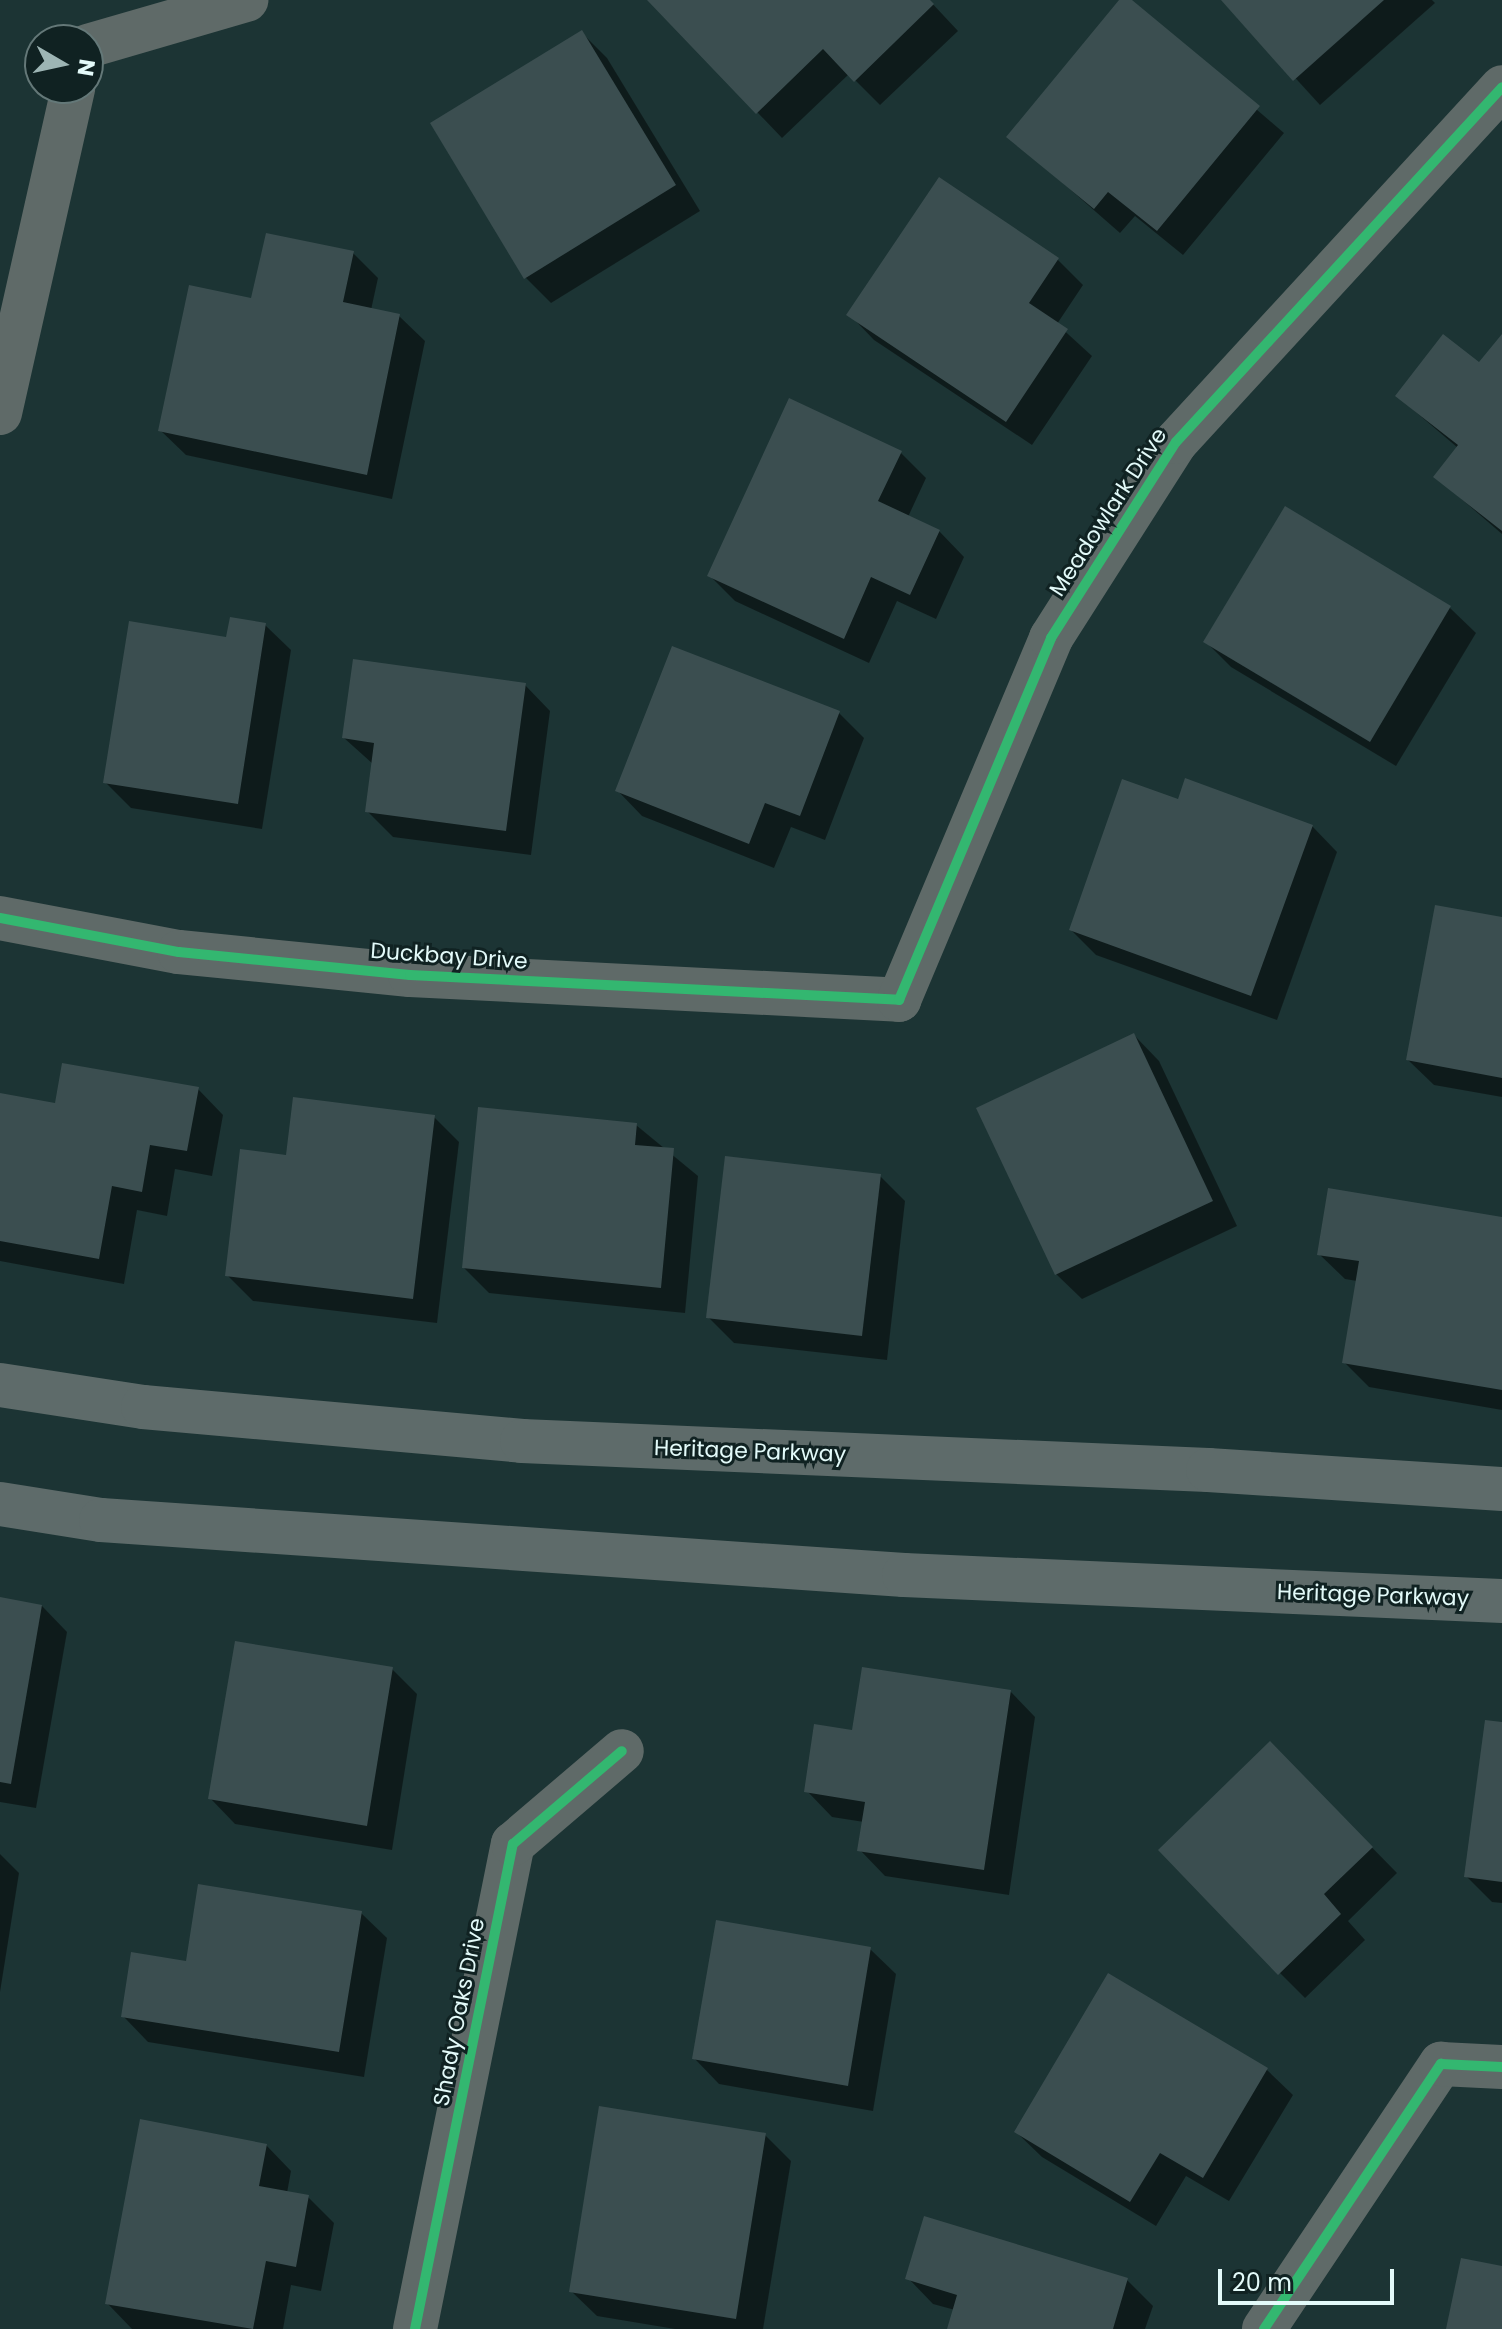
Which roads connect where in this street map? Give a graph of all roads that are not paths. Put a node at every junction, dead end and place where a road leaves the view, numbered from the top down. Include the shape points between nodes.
1 (246, 0) edge
2 (104, 41) edge
3 (1502, 87) edge
4 (69, 104) edge
5 (0, 413) edge
6 (0, 918) edge
7 (899, 1000) joint
8 (0, 1385) edge
9 (1502, 1489) edge
10 (0, 1504) edge
11 (1502, 1601) edge
12 (622, 1751) dead end
13 (1502, 2067) edge
14 (415, 2329) edge
15 (1264, 2329) edge

1 - 2 street
3 - 7 street, Meadowlark Drive via 1176,442 1051,638
4 - 5 street
6 - 7 street, Duckbay Drive via 179,952 410,975
8 - 9 main road, Heritage Parkway via 143,1407 522,1441 1208,1470
10 - 11 main road, Heritage Parkway via 101,1520 904,1575
12 - 14 street, Shady Oaks Drive via 513,1844
13 - 15 street via 1441,2064

